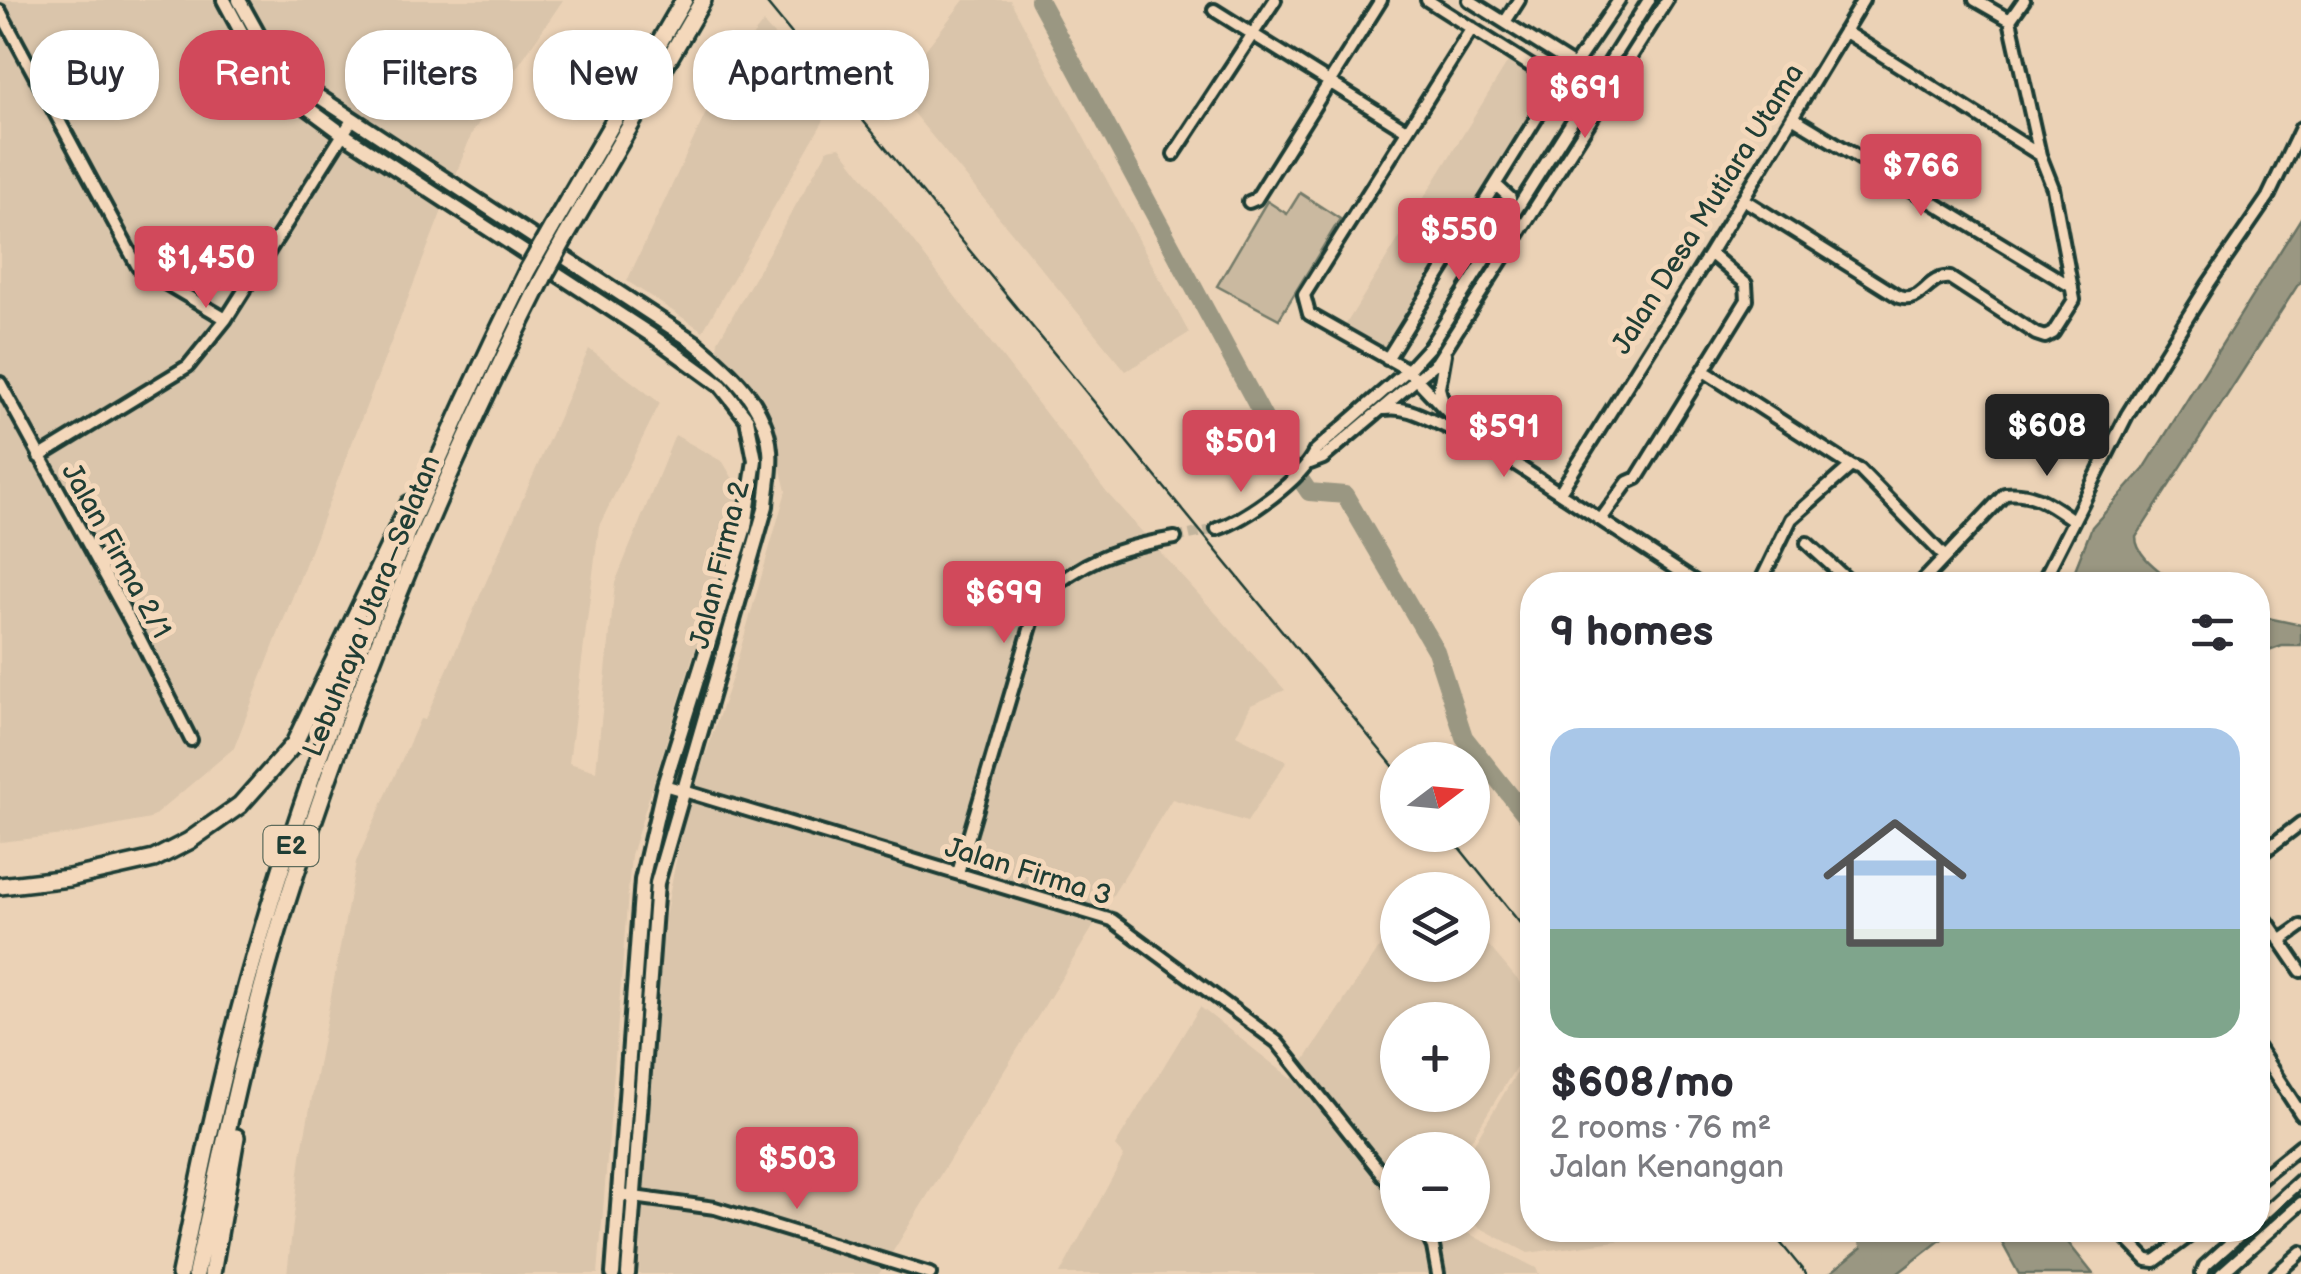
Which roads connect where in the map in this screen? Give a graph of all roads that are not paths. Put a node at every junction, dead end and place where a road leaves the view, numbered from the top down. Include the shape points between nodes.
1 (224, 0) edge
2 (239, 0) edge
3 (684, 0) edge
4 (703, 0) edge
5 (1274, 0) edge
6 (1381, 0) edge
7 (1428, 0) edge
8 (1470, 0) edge
9 (1519, 0) edge
10 (1618, 0) edge
11 (1649, 0) edge
12 (1667, 0) edge
13 (1862, 0) edge
14 (1976, 0) edge
15 (2024, 0) edge
16 (1214, 10) dead end
17 (0, 11) edge
18 (2010, 20) junction
19 (1504, 22) junction
20 (1472, 28) junction
21 (1844, 31) junction
22 (1254, 35) junction
23 (1624, 65) junction
24 (1574, 66) junction
25 (1598, 81) junction
26 (1328, 82) junction
27 (1594, 113) junction
28 (345, 115) edge
29 (1792, 117) junction
30 (352, 120) joint
31 (2301, 128) edge
32 (1406, 130) junction
33 (343, 134) junction
34 (1174, 154) dead end
35 (2040, 155) junction
36 (1538, 180) junction
37 (1501, 188) junction
38 (1743, 199) junction
39 (1249, 202) dead end
40 (1508, 226) junction
41 (558, 233) junction
42 (1710, 254) junction
43 (535, 275) junction
44 (2072, 287) junction
45 (226, 318) junction
46 (1445, 348) junction
47 (1387, 358) junction
48 (1704, 371) junction
49 (1412, 375) junction
50 (0, 384) edge
51 (1382, 409) junction
52 (1445, 410) junction
53 (451, 434) junction
54 (1472, 434) junction
55 (39, 457) junction
56 (1310, 463) junction
57 (1851, 466) junction
58 (1560, 492) junction
59 (1602, 518) junction
60 (2073, 520) junction
61 (1217, 529) tunnel mouth
62 (1175, 538) tunnel mouth
63 (1806, 543) dead end
64 (1945, 557) junction
65 (1681, 572) edge
66 (1764, 572) edge
67 (1838, 572) edge
68 (1931, 572) edge
69 (2047, 572) edge
70 (191, 740) dead end
71 (664, 784) junction
72 (683, 790) junction
73 (2301, 823) edge
74 (2270, 847) edge
75 (958, 873) junction
76 (0, 886) edge
77 (2270, 926) edge
78 (2301, 926) edge
79 (2280, 941) junction
80 (2301, 971) edge
81 (2270, 1068) edge
82 (2301, 1114) edge
83 (231, 1115) junction
84 (2301, 1145) edge
85 (2270, 1170) edge
86 (1380, 1172) edge
87 (2301, 1180) edge
88 (618, 1195) junction
89 (633, 1198) junction
90 (2301, 1203) edge
91 (2270, 1208) edge
92 (2270, 1231) edge
93 (1430, 1242) edge
94 (2129, 1242) edge
95 (2181, 1242) edge
96 (2232, 1242) edge
97 (2257, 1242) edge
98 (2301, 1252) edge
99 (180, 1274) edge
100 (196, 1274) edge
101 (212, 1274) edge
102 (613, 1274) edge
103 (628, 1274) edge
104 (930, 1274) edge
105 (1438, 1274) edge
106 (2202, 1274) edge
107 (2221, 1274) edge
108 (2276, 1274) edge

1 - 33 main road, Jalan Firma 2 via 268,74
2 - 28 main road, Jalan Firma 2 via 279,65
3 - 41 highway, Lebuhraya Utara–Selatan / E2
4 - 41 highway, Lebuhraya Utara–Selatan / E2
5 - 22 street
6 - 26 street
7 - 20 street
8 - 19 street
9 - 19 street
10 - 24 street
11 - 25 street
12 - 23 street
13 - 21 street, Jalan Desa Mutiara Utama
14 - 18 street
15 - 18 street
16 - 22 street
17 - 45 street via 138,267
18 - 35 street
19 - 24 street
20 - 32 street
20 - 37 street via 1554,84
21 - 29 street, Jalan Desa Mutiara Utama
21 - 35 street
22 - 26 street
22 - 34 street
23 - 25 street
23 - 27 street
24 - 25 street
25 - 27 street
25 - 36 street
26 - 32 street
26 - 39 street
27 - 46 street
29 - 38 street, Jalan Desa Mutiara Utama
29 - 44 street
30 - 33 street
30 - 72 main road, Jalan Firma 2 via 694,342 730,372 760,416 770,452 766,506
31 - 60 street via 2268,197 2127,415
32 - 47 street via 1304,295 1309,314
33 - 45 street
33 - 71 main road, Jalan Firma 2 via 651,335 722,386 748,419 755,460 745,528
35 - 44 street
36 - 37 street via 1524,189
36 - 40 street
37 - 40 street via 1512,208
37 - 47 street
38 - 42 street, Jalan Desa Mutiara Utama
38 - 44 street via 1899,297 1909,300 1934,280 1950,278 2045,337 2074,300
40 - 49 street
41 - 43 highway, Lebuhraya Utara–Selatan / E2, bridge
42 - 48 street via 1749,291
42 - 58 street, Jalan Desa Mutiara Utama
43 - 53 highway, Lebuhraya Utara–Selatan / E2
43 - 83 highway, Lebuhraya Utara–Selatan / E2 via 361,691 283,916
45 - 55 street via 174,377
46 - 49 street via 1437,362
46 - 52 street
47 - 49 street
48 - 57 street
48 - 59 street via 1637,478
49 - 51 street
49 - 52 street
49 - 56 street via 1316,451
50 - 55 street, Jalan Firma 2/1
51 - 54 street via 1410,408
51 - 56 street
52 - 54 street
53 - 76 highway via 433,450 312,712 258,788 216,824 154,858 85,876
53 - 99 highway, Lebuhraya Utara–Selatan / E2 via 345,690 289,852 238,1016
54 - 58 street
55 - 70 street, Jalan Firma 2/1
56 - 61 street via 1238,522
57 - 64 street
57 - 66 street via 1790,519
58 - 59 street
59 - 65 street
60 - 64 street via 2026,492 2005,494
60 - 69 street
62 - 75 street via 1123,547 1038,599
63 - 67 street
64 - 68 street
71 - 72 street, Jalan Firma 3
71 - 88 main road, Jalan Firma 2 via 642,880
72 - 75 street, Jalan Firma 3
72 - 89 main road, Jalan Firma 2 via 656,882
73 - 74 street
75 - 86 street, Jalan Firma 3 via 1112,920 1276,1042
77 - 79 street
78 - 79 street
79 - 80 street
81 - 82 street
83 - 100 highway, Lebuhraya Utara–Selatan / E2
83 - 101 highway via 237,1130
84 - 85 street
87 - 91 street
88 - 89 street
88 - 102 main road, Jalan Firma 2
89 - 103 main road, Jalan Firma 2
89 - 104 street via 715,1208
90 - 92 street
93 - 105 street
94 - 95 street via 2155,1261
96 - 106 street
97 - 107 street
98 - 108 street

